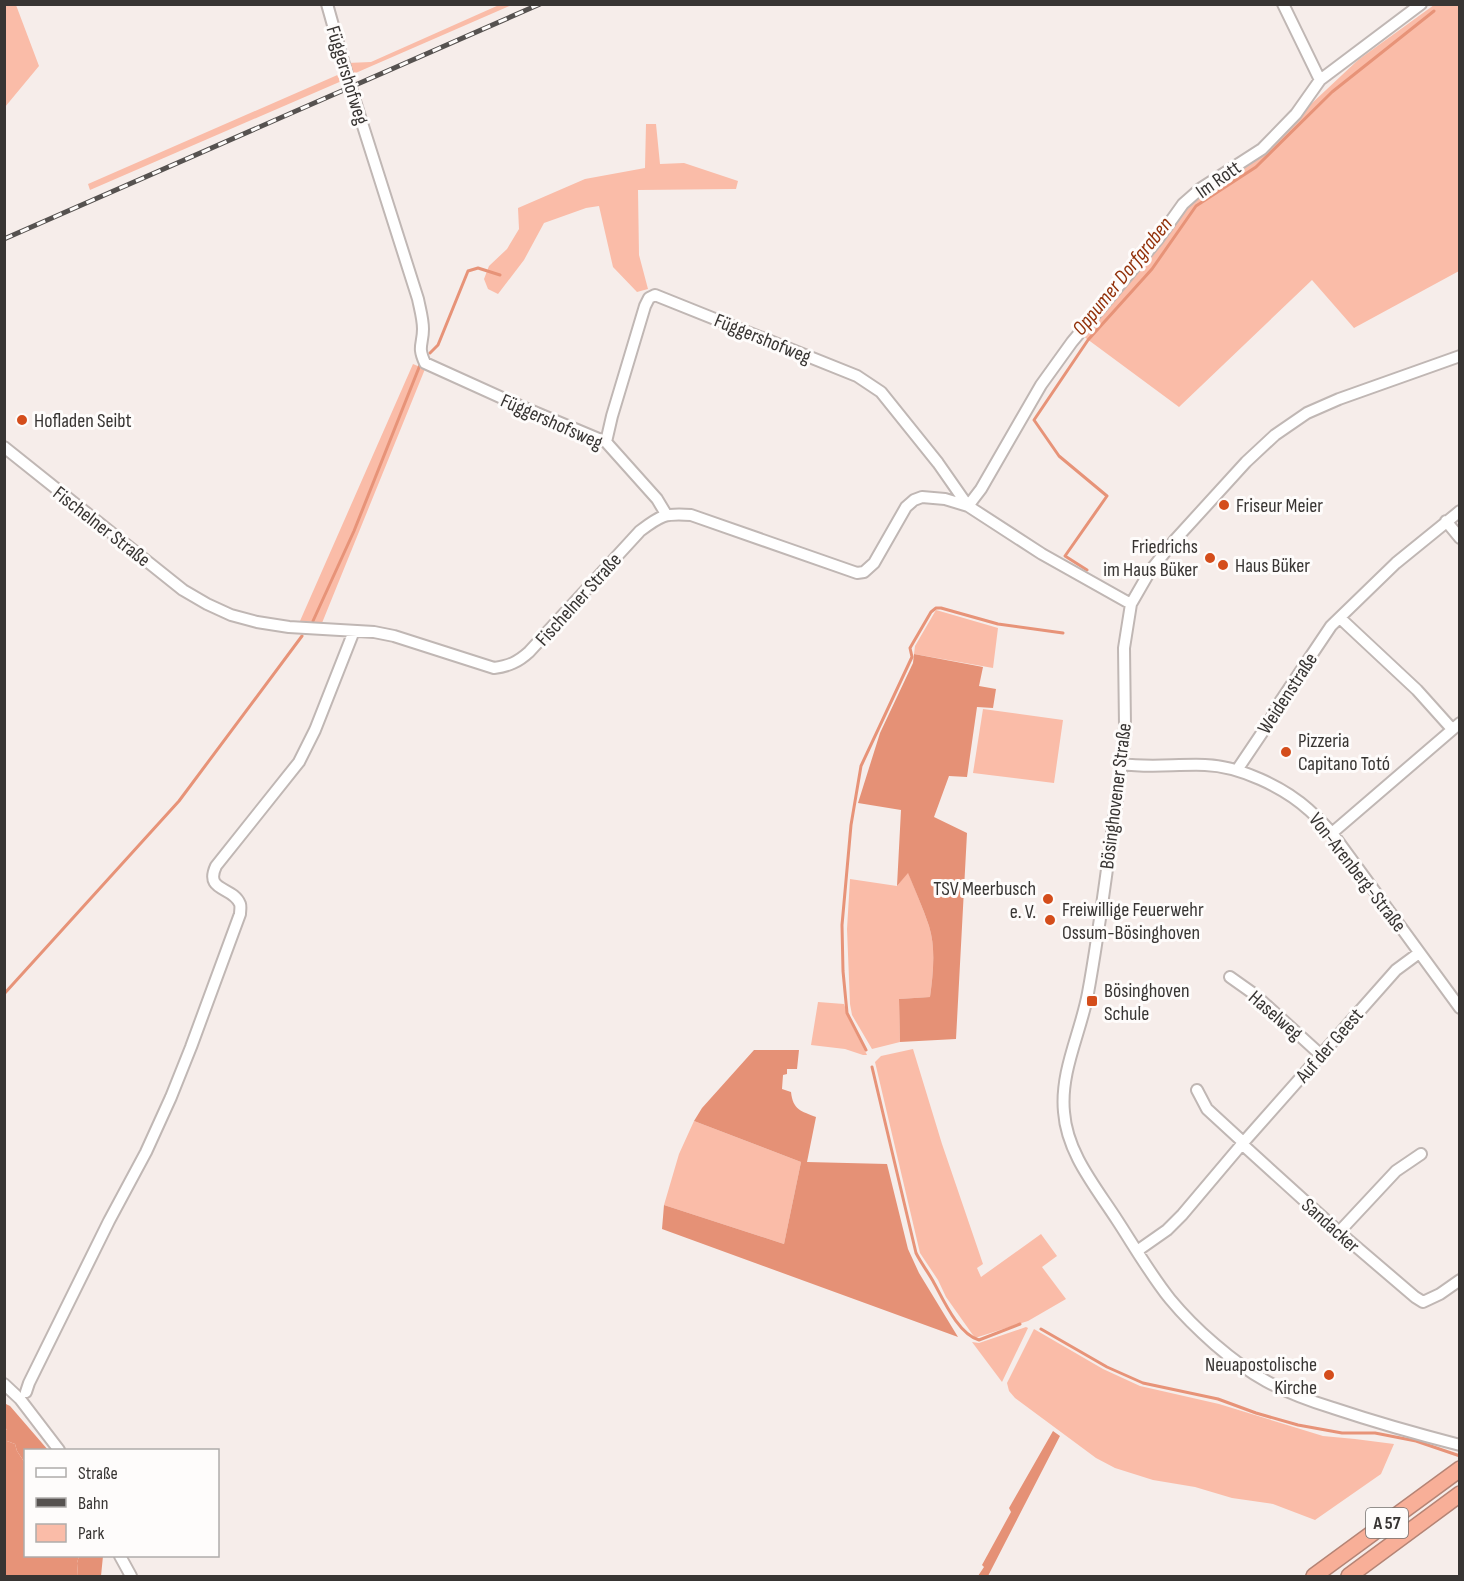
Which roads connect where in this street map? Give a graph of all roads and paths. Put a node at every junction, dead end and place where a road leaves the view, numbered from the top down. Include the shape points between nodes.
1 (327, 4) edge
2 (1283, 4) edge
3 (1421, 4) edge
4 (1320, 80) junction
5 (420, 353) joint
6 (1460, 356) edge
7 (606, 442) junction
8 (4, 447) edge
9 (968, 506) junction
10 (1460, 511) edge
11 (666, 514) junction
12 (1446, 521) junction
13 (1460, 538) edge
14 (1131, 604) junction
15 (1340, 618) junction
16 (354, 631) junction
17 (1456, 726) edge
18 (1122, 764) junction
19 (1237, 770) junction
20 (1332, 833) junction
21 (1419, 953) junction
22 (1230, 977) dead end
23 (1460, 1008) edge
24 (1320, 1055) junction
25 (1197, 1090) dead end
26 (1243, 1144) junction
27 (1422, 1154) dead end
28 (1339, 1232) junction
29 (1137, 1251) junction
30 (1460, 1280) edge
31 (4, 1384) edge
32 (26, 1392) dead end
33 (1460, 1445) edge
34 (58, 1449) edge
35 (1460, 1469) edge
36 (1460, 1494) edge
37 (121, 1557) edge
38 (131, 1576) edge
39 (1314, 1576) edge
40 (1350, 1576) edge

1 - 5 street, Függershofweg via 418,299 423,333
2 - 4 street
3 - 4 street, Im Rott
4 - 9 street, Im Rott via 1296,114 1262,149 1183,204 1041,385
5 - 7 street, Függershofsweg via 424,363 434,369
6 - 14 street, Bösinghovener Straße via 1339,399 1307,413 1275,435 1174,541
7 - 9 street, Függershofweg via 645,306 655,295 856,376 881,392
7 - 11 street, Függershofsweg
8 - 16 street, Fischelner Straße via 183,590 207,604 257,622
9 - 11 street via 922,496 914,500 906,507 874,563 857,573 691,515
9 - 14 street via 1042,554
10 - 12 street, Weidenstraße
11 - 16 street, Fischelner Straße via 640,531 529,652 507,667 486,666 394,636
12 - 13 street
12 - 15 street, Weidenstraße
14 - 18 street, Bösinghovener Straße via 1124,648
15 - 17 street
15 - 19 street, Weidenstraße
16 - 32 street via 299,762 212,874 219,887 240,904 240,914 167,1106
17 - 20 street
18 - 19 street, Von-Arenberg-Straße via 1208,765
18 - 29 street, Bösinghovener Straße via 1088,994 1065,1079 1064,1112 1078,1161
19 - 20 street, Von-Arenberg-Straße via 1280,789 1309,809
20 - 21 street, Von-Arenberg-Straße
21 - 23 street, Von-Arenberg-Straße
21 - 24 street, Auf der Geest via 1396,970
22 - 24 street, Haselweg
24 - 26 street, Auf der Geest
25 - 26 street via 1207,1109
26 - 28 street, Sandacker
26 - 29 street, Auf der Geest via 1182,1215
27 - 28 street via 1396,1171
28 - 30 street, Sandacker via 1423,1302
29 - 33 street, Bösinghovener Straße via 1187,1318 1265,1381 1341,1411
31 - 34 street
35 - 39 highway, A 57
36 - 40 highway, A 57
37 - 38 street

